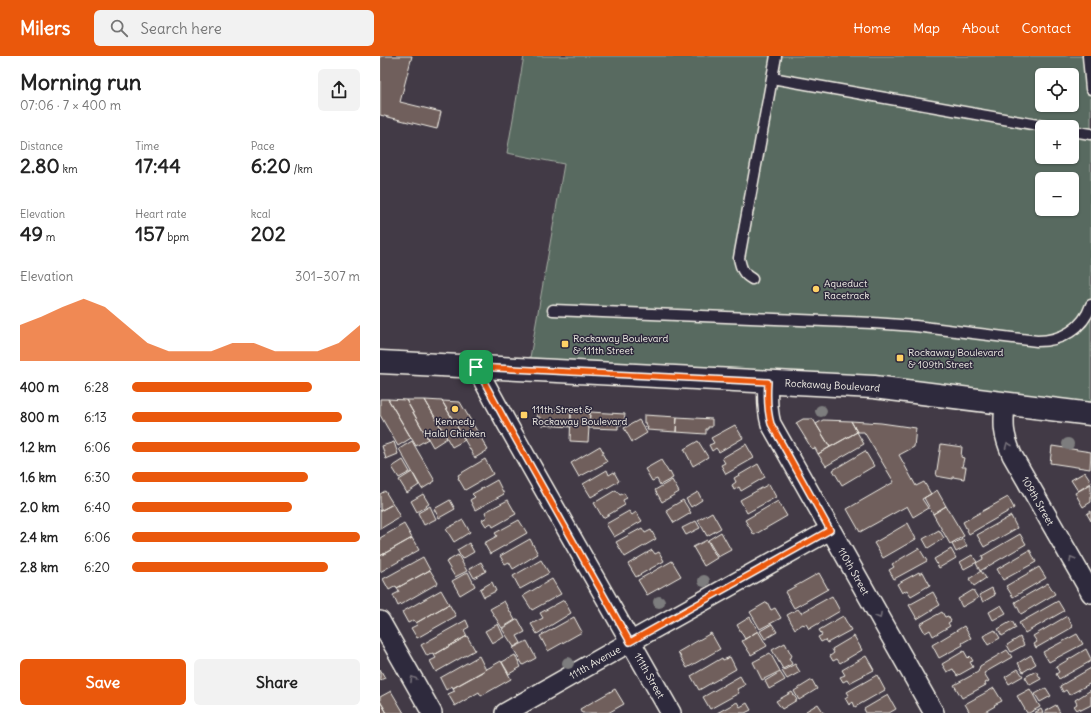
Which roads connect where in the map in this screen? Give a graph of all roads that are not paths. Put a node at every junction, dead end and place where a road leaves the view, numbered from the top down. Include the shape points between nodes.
1 (776, 56) edge
2 (1088, 56) edge
3 (772, 78) junction
4 (1091, 89) edge
5 (1035, 124) edge
6 (1079, 132) edge
7 (1091, 134) edge
8 (752, 279) dead end
9 (1091, 305) edge
10 (553, 310) dead end
11 (380, 362) edge
12 (476, 367) junction
13 (768, 382) junction
14 (1005, 403) junction
15 (1091, 414) edge
16 (830, 530) junction
17 (1091, 593) edge
18 (380, 621) edge
19 (630, 642) junction
20 (432, 713) edge
21 (505, 713) edge
22 (671, 713) edge
23 (934, 713) edge

1 - 3 lane
2 - 4 lane
3 - 5 lane
3 - 8 lane via 739,258 743,272
6 - 7 lane
9 - 10 lane via 1082,322 1056,339 1048,341 873,323
11 - 12 main road, Rockaway Boulevard
12 - 13 main road, Rockaway Boulevard
12 - 19 street, 111th Street
13 - 14 main road, Rockaway Boulevard via 886,388
13 - 16 street, 110th Street via 767,405 771,424
14 - 15 main road, Rockaway Boulevard
17 -> 14 street, 109th Street via 1012,455 1004,435
16 - 19 street, 111th Avenue
16 -> 23 street, 110th Street
20 -> 18 street
19 - 21 street, 111th Avenue
19 - 22 street, 111th Street

